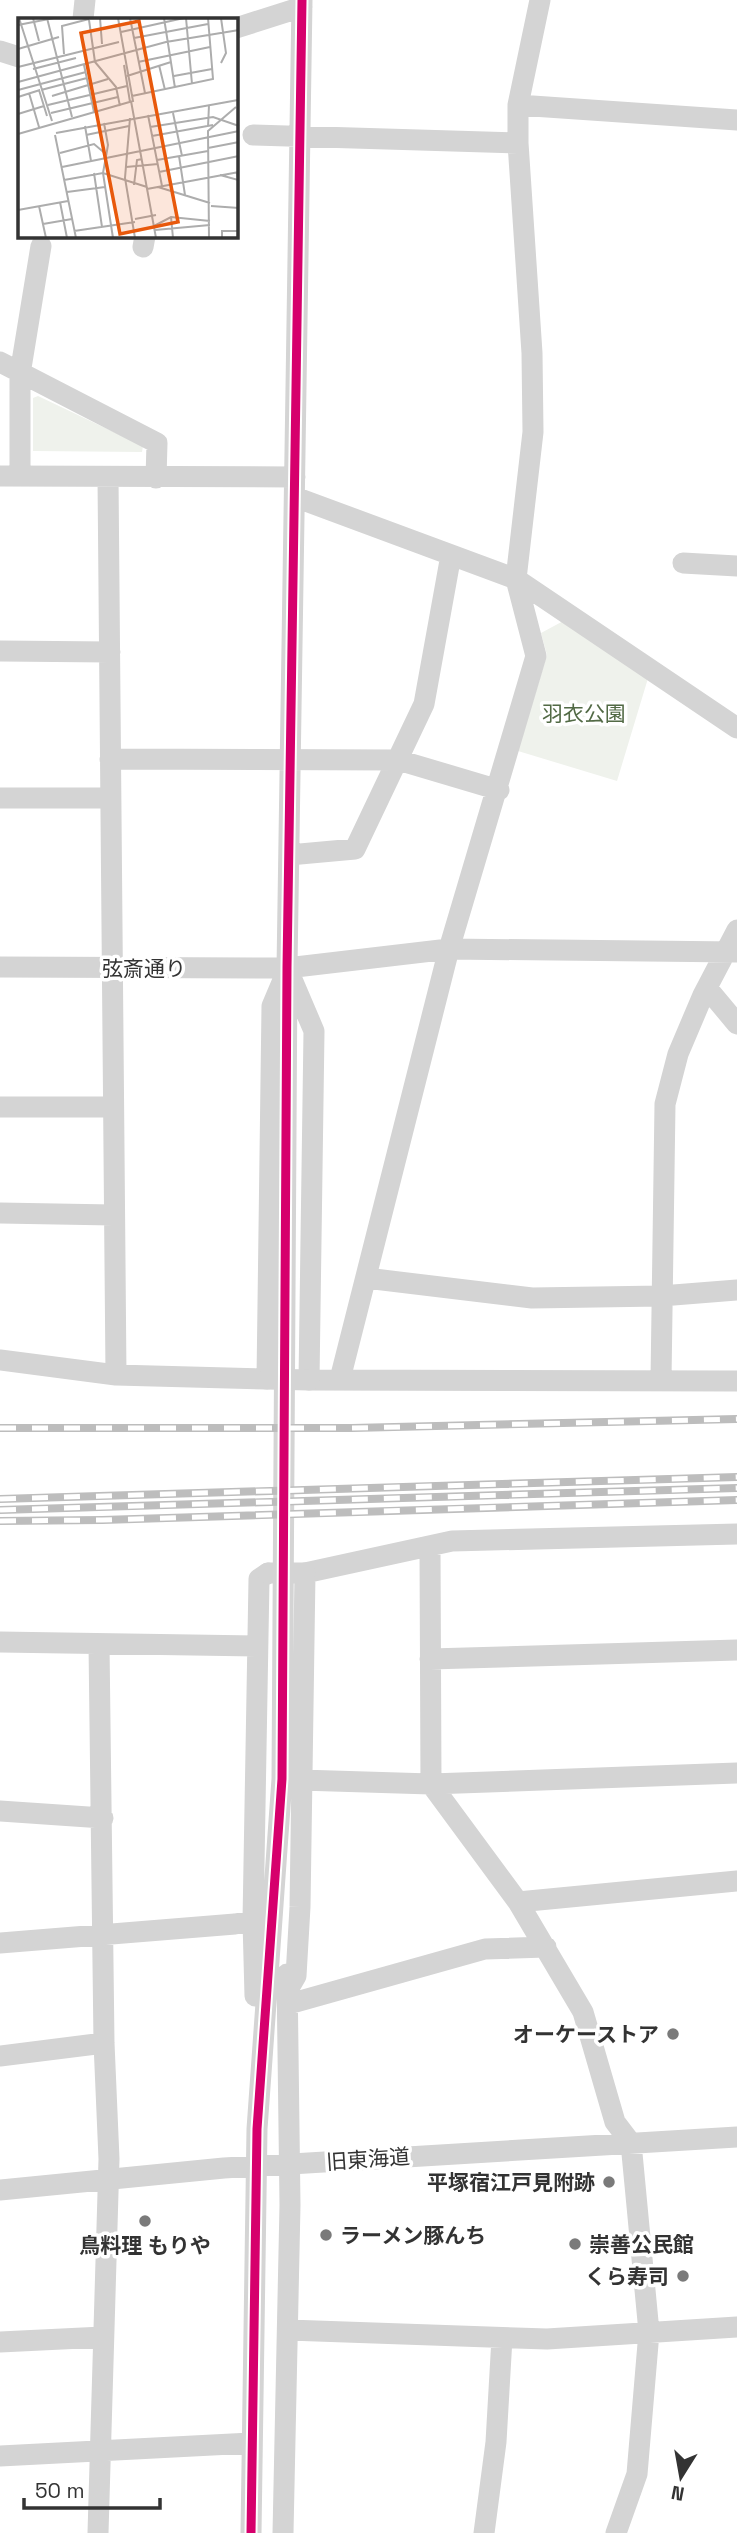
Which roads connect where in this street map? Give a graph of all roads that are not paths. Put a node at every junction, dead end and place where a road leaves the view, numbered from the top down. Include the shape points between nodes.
1 (85, 0) edge
2 (540, 0) edge
3 (302, 4) edge
4 (83, 18) edge
5 (238, 27) edge
6 (0, 51) edge
7 (18, 57) edge
8 (518, 105) junction
9 (737, 120) edge
10 (253, 135) dead end
11 (298, 136) junction
12 (518, 143) junction
13 (41, 246) dead end
14 (0, 362) edge
15 (20, 374) junction
16 (10, 476) edge
17 (108, 477) junction
18 (156, 478) junction
19 (295, 487) junction
20 (451, 555) junction
21 (683, 563) dead end
22 (737, 566) edge
23 (516, 579) junction
24 (0, 651) edge
25 (110, 652) junction
26 (737, 728) edge
27 (110, 759) junction
28 (291, 759) junction
29 (398, 760) junction
30 (499, 790) junction
31 (0, 797) edge
32 (110, 798) junction
33 (289, 855) junction
34 (737, 930) edge
35 (449, 950) junction
36 (733, 952) edge
37 (0, 967) edge
38 (111, 968) junction
39 (287, 968) junction
40 (707, 988) junction
41 (737, 1024) edge
42 (0, 1107) edge
43 (112, 1107) junction
44 (0, 1213) edge
45 (113, 1215) junction
46 (366, 1278) junction
47 (737, 1290) edge
48 (661, 1296) junction
49 (0, 1360) edge
50 (116, 1375) junction
51 (267, 1379) junction
52 (340, 1379) junction
53 (309, 1380) junction
54 (661, 1380) junction
55 (737, 1381) edge
56 (737, 1534) edge
57 (430, 1548) junction
58 (305, 1573) junction
59 (0, 1642) edge
60 (99, 1644) junction
61 (257, 1646) junction
62 (737, 1650) edge
63 (430, 1659) junction
64 (737, 1773) edge
65 (300, 1780) junction
66 (430, 1784) junction
67 (0, 1811) edge
68 (103, 1818) junction
69 (737, 1881) edge
70 (276, 1889) junction
71 (519, 1902) junction
72 (253, 1921) junction
73 (103, 1935) junction
74 (0, 1943) edge
75 (545, 1947) junction
76 (289, 1996) junction
77 (104, 2043) junction
78 (0, 2056) edge
79 (258, 2085) junction
80 (737, 2137) edge
81 (631, 2143) junction
82 (288, 2165) junction
83 (257, 2167) junction
84 (107, 2181) junction
85 (0, 2190) edge
86 (737, 2326) edge
87 (288, 2330) junction
88 (649, 2332) junction
89 (103, 2337) junction
90 (502, 2338) junction
91 (0, 2342) edge
92 (251, 2443) junction
93 (100, 2450) junction
94 (0, 2456) edge
95 (98, 2533) edge
96 (251, 2533) edge
97 (283, 2533) edge
98 (484, 2533) edge
99 (616, 2533) edge

1 - 4 street
2 - 8 street
3 - 5 street
3 - 11 street
6 - 7 street
8 - 9 street
8 - 12 street
10 - 11 street
11 - 12 street
11 - 19 street
12 - 23 street via 533,432
13 - 15 street
14 - 15 street
15 - 16 street
15 - 18 street via 157,443
16 - 17 street
17 - 18 street
17 - 25 street
18 - 19 street
19 - 20 street
19 - 28 street
20 - 23 street
20 - 29 street via 424,704
21 - 22 street
23 - 26 street
23 - 30 street via 536,656
24 - 25 street
25 - 27 street
27 - 28 street
27 - 32 street
28 - 29 street
28 - 33 street
29 - 30 street
29 - 33 street via 355,849
30 - 35 street
31 - 32 street
32 - 38 street
33 - 39 street
34 - 36 street
35 - 36 street, 弦斎通り
35 - 39 street, 弦斎通り
35 - 46 street
36 - 40 street
37 - 38 street, 弦斎通り
38 - 39 street, 弦斎通り
38 - 43 street
39 - 51 street via 272,1006
39 - 53 street via 314,1031
39 - 70 street via 282,1709
40 - 41 street
40 - 48 street via 678,1054 665,1104
42 - 43 street
43 - 45 street
44 - 45 street
45 - 50 street
46 - 48 street via 532,1298
46 - 52 street
47 - 48 street
48 - 54 street
49 - 50 street
50 - 51 street
51 - 53 street, bridge
52 - 53 street
52 - 54 street
54 - 55 street
56 - 57 street via 452,1541
57 - 58 street
57 - 63 street
58 - 61 street, bridge via 268,1573 259,1579
58 - 65 street
59 - 60 street
60 - 61 street
60 - 68 street
61 - 72 street
62 - 63 street
63 - 66 street
64 - 66 street
65 - 66 street
65 - 76 street via 296,1976
66 - 71 street
67 - 68 street
68 - 73 street
69 - 71 street
70 - 72 street
70 - 76 street
70 - 79 street
71 - 75 street
72 - 73 street
72 - 79 street
73 - 74 street
73 - 77 street
75 - 76 street via 485,1949
75 - 81 street via 583,2012 615,2122
76 - 82 street
77 - 78 street
77 - 84 street
79 - 83 street
80 - 81 street, 旧東海道
81 - 82 street, 旧東海道
81 - 88 street
82 - 83 street, 旧東海道
82 - 87 street
83 - 84 street, 旧東海道
83 - 92 street
84 - 85 street, 旧東海道
84 - 89 street
86 - 88 street
87 - 90 street
87 - 97 street
88 - 90 street
88 - 99 street via 637,2474
89 - 91 street
89 - 93 street
90 - 98 street via 496,2442
92 - 93 street
92 - 96 street
93 - 94 street
93 - 95 street

